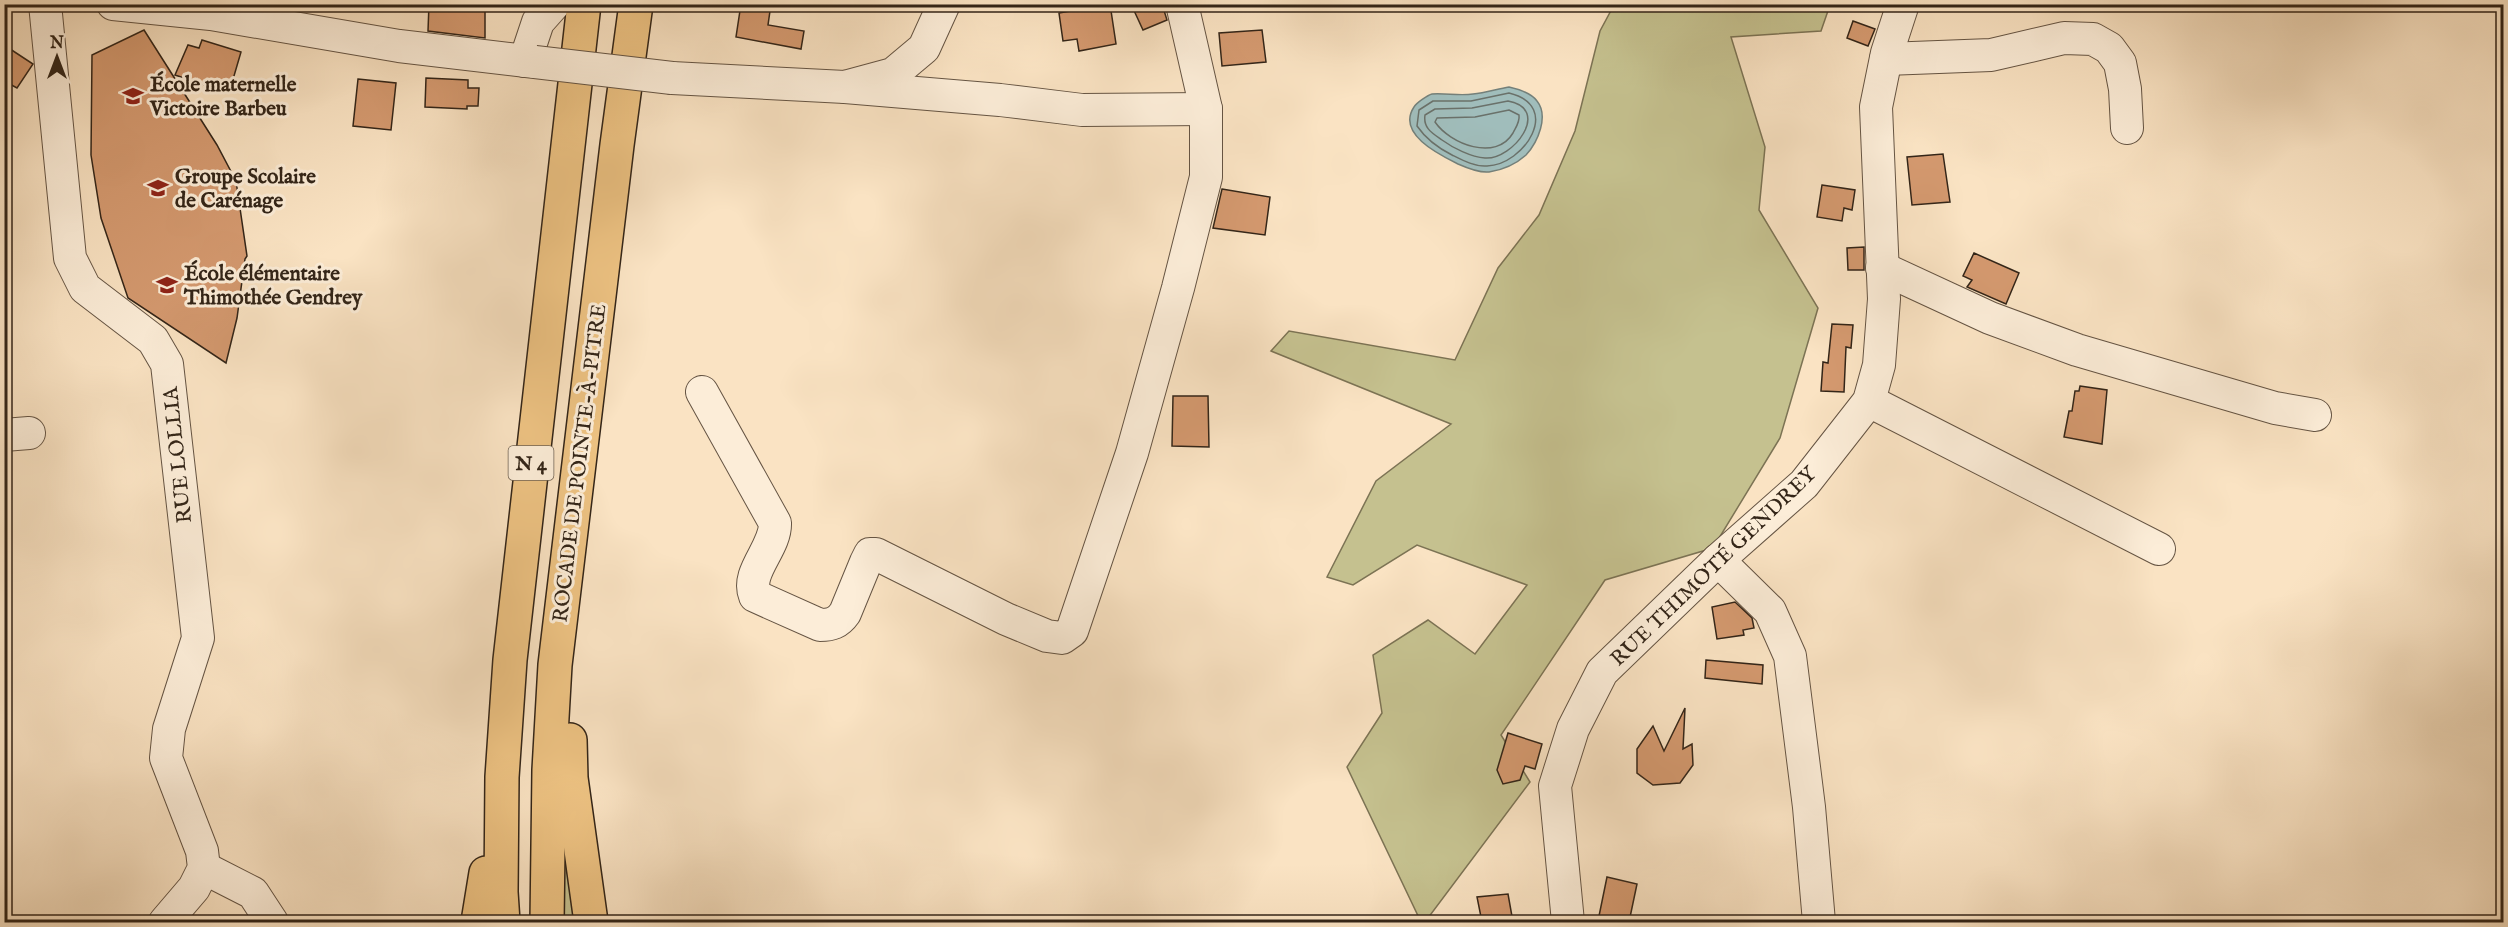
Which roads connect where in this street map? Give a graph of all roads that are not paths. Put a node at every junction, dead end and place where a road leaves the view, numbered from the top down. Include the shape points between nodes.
1 (45, 4) edge
2 (113, 4) edge
3 (554, 4) edge
4 (585, 4) edge
5 (636, 4) edge
6 (944, 4) edge
7 (1182, 4) edge
8 (1903, 4) edge
9 (1886, 59) junction
10 (530, 61) junction
11 (845, 87) junction
12 (1206, 109) junction
13 (2127, 128) dead end
14 (1882, 268) junction
15 (702, 392) dead end
16 (1869, 402) junction
17 (2315, 415) dead end
18 (575, 506) junction
19 (2159, 549) dead end
20 (1718, 560) junction
21 (502, 777) junction
22 (204, 868) junction
23 (165, 922) edge
24 (272, 922) edge
25 (478, 922) edge
26 (503, 922) edge
27 (547, 922) edge
28 (591, 922) edge
29 (1568, 922) edge
30 (1819, 922) edge

1 - 22 street, RUE LOLLIA via 70,258 85,288 153,340 167,364 198,638 169,729 166,758 202,850
2 - 10 street via 211,14 399,46
3 - 10 street via 538,22
4 - 21 highway, N 4 via 510,660
5 - 18 highway, ROCADE DE POINTE-À-PITRE / N 4
6 - 11 street via 924,48 893,74
7 - 12 street
8 - 9 street, RUE THIMOTÉ GENDREY
9 - 13 street via 1991,56 2064,38 2093,39 2109,48 2120,63
9 - 14 street, RUE THIMOTÉ GENDREY via 1876,107
10 - 11 street, bridge via 672,78
11 - 12 street via 1082,110
12 - 15 street via 1206,177 1175,299 1132,453 1072,631 1062,638 1006,619 876,554 870,554 845,613 830,625 820,625 755,596 755,576 771,544 775,523
14 - 16 street, RUE THIMOTÉ GENDREY via 1879,365
14 - 17 street via 1990,318 2066,346 2275,408
16 - 19 street
16 - 20 street, RUE THIMOTÉ GENDREY via 1804,484
18 - 27 highway, ROCADE DE POINTE-À-PITRE / N 4 via 555,665
18 - 28 highway via 567,630 571,778
20 - 29 street, RUE THIMOTÉ GENDREY via 1602,672 1573,729 1555,786
20 - 30 street via 1770,611 1790,656
21 - 25 highway
21 - 26 highway, N 4
22 - 23 street via 194,888
22 - 24 street via 253,893

